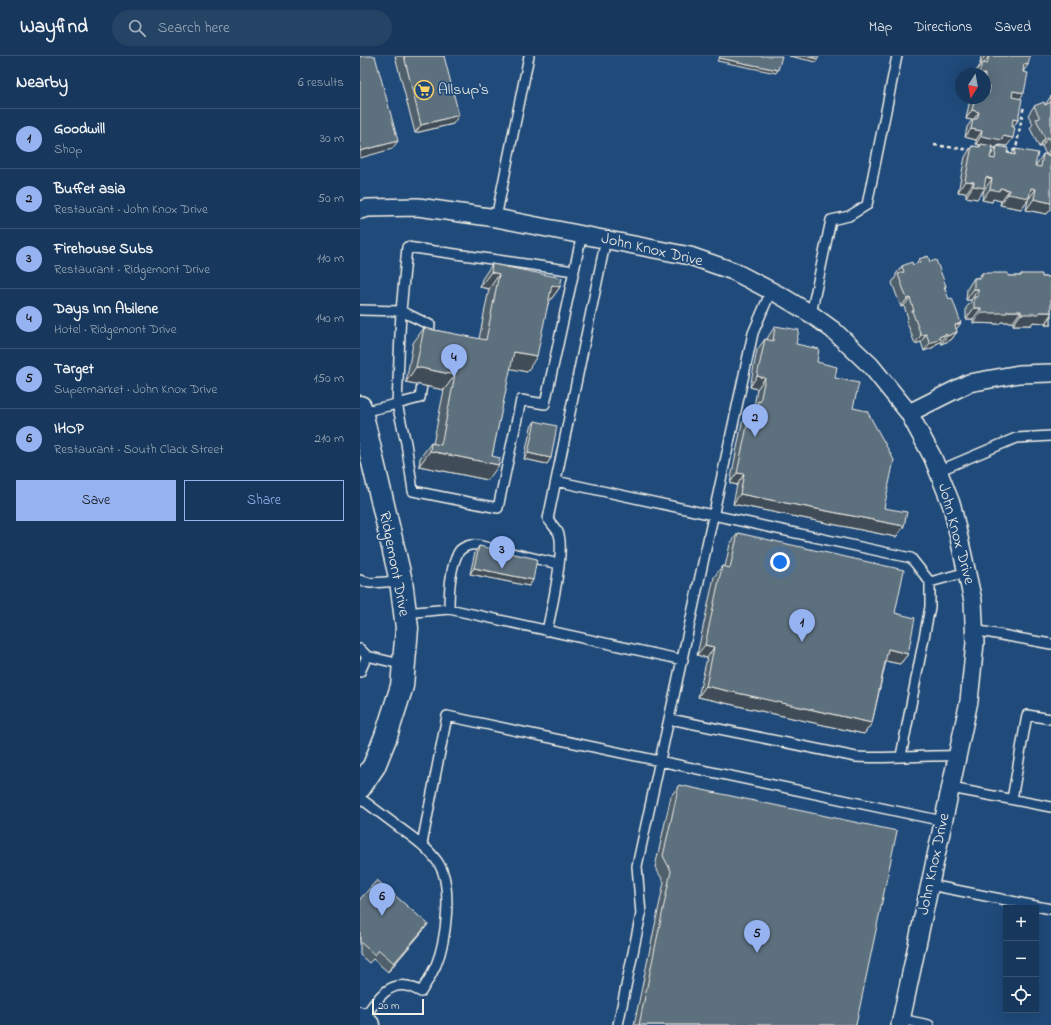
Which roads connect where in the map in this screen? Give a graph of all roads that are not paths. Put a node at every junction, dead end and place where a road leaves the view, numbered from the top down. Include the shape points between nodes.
1 (529, 56) edge
2 (897, 56) edge
3 (360, 210) edge
4 (496, 218) junction
5 (582, 234) junction
6 (606, 239) junction
7 (574, 271) junction
8 (771, 291) junction
9 (360, 310) edge
10 (401, 310) junction
11 (811, 314) junction
12 (428, 346) edge
13 (1051, 373) edge
14 (422, 385) edge
15 (397, 404) junction
16 (361, 409) edge
17 (909, 413) junction
18 (1051, 436) edge
19 (366, 458) edge
20 (938, 471) junction
21 (556, 481) junction
22 (714, 515) junction
23 (559, 564) junction
24 (967, 572) junction
25 (360, 580) edge
26 (401, 582) junction
27 (930, 582) junction
28 (449, 610) junction
29 (405, 613) junction
30 (974, 630) junction
31 (547, 631) junction
32 (1051, 644) edge
33 (360, 650) edge
34 (367, 656) junction
35 (683, 660) junction
36 (404, 665) junction
37 (360, 672) edge
38 (670, 719) junction
39 (1051, 720) edge
40 (901, 756) junction
41 (958, 756) junction
42 (661, 760) junction
43 (360, 787) edge
44 (951, 788) junction
45 (360, 798) edge
46 (1012, 800) junction
47 (1051, 807) edge
48 (943, 821) junction
49 (422, 844) junction
50 (930, 885) junction
51 (1051, 909) edge
52 (364, 1021) edge
53 (900, 1022) edge
54 (618, 1025) edge
55 (930, 1025) edge

1 - 4 lane
2 - 11 lane via 867,205 849,216 831,220
3 - 4 street, John Knox Drive via 418,207
4 - 5 street, John Knox Drive
5 - 6 street, John Knox Drive
5 - 7 lane
6 - 8 street, John Knox Drive via 690,256 733,271
6 - 21 lane
7 - 10 lane via 407,247
7 - 15 lane via 545,404 521,400 498,508 413,491
8 - 11 street, John Knox Drive
8 - 22 lane via 753,333
9 - 10 lane
10 - 12 lane via 430,325
10 - 15 lane
11 - 17 street, John Knox Drive via 833,330 871,366
13 - 17 street via 1019,374 969,383
14 - 15 lane via 420,398
15 - 16 lane
16 - 19 street, Ridgemont Drive
17 - 20 street, John Knox Drive via 934,458
18 - 20 lane via 1016,438
19 - 26 street, Ridgemont Drive
20 - 24 street, John Knox Drive via 952,506
21 - 22 lane
21 - 23 lane via 548,520 558,533
22 - 27 lane via 911,558
22 - 35 lane
23 - 28 lane via 471,544 458,552 449,588
23 - 31 lane
24 - 27 lane
24 - 30 street, John Knox Drive via 973,601
25 - 26 lane via 370,583
26 - 29 street, Ridgemont Drive
27 - 40 lane via 930,607
28 - 29 lane
28 - 31 lane
29 - 36 street, Ridgemont Drive via 407,628
30 - 32 lane
30 - 41 street, John Knox Drive via 969,701
31 - 35 lane
33 - 34 lane
34 - 36 lane
34 - 37 lane
35 - 38 lane
36 - 43 street, Ridgemont Drive via 402,686 386,736 374,766
38 - 40 lane via 856,757 883,759
38 - 42 lane
39 - 46 lane via 1027,716
40 - 41 lane
41 - 44 street, John Knox Drive
42 - 48 lane
42 - 49 lane via 447,716
42 - 54 lane via 637,866 641,914
44 - 46 lane
44 - 48 street, John Knox Drive
45 - 49 lane
46 - 47 lane
48 - 50 street, John Knox Drive
49 - 52 lane via 439,865 446,885 446,927 441,951 422,992 407,986 396,986 386,990
50 - 51 lane
50 - 53 street, John Knox Drive
53 - 55 lane

